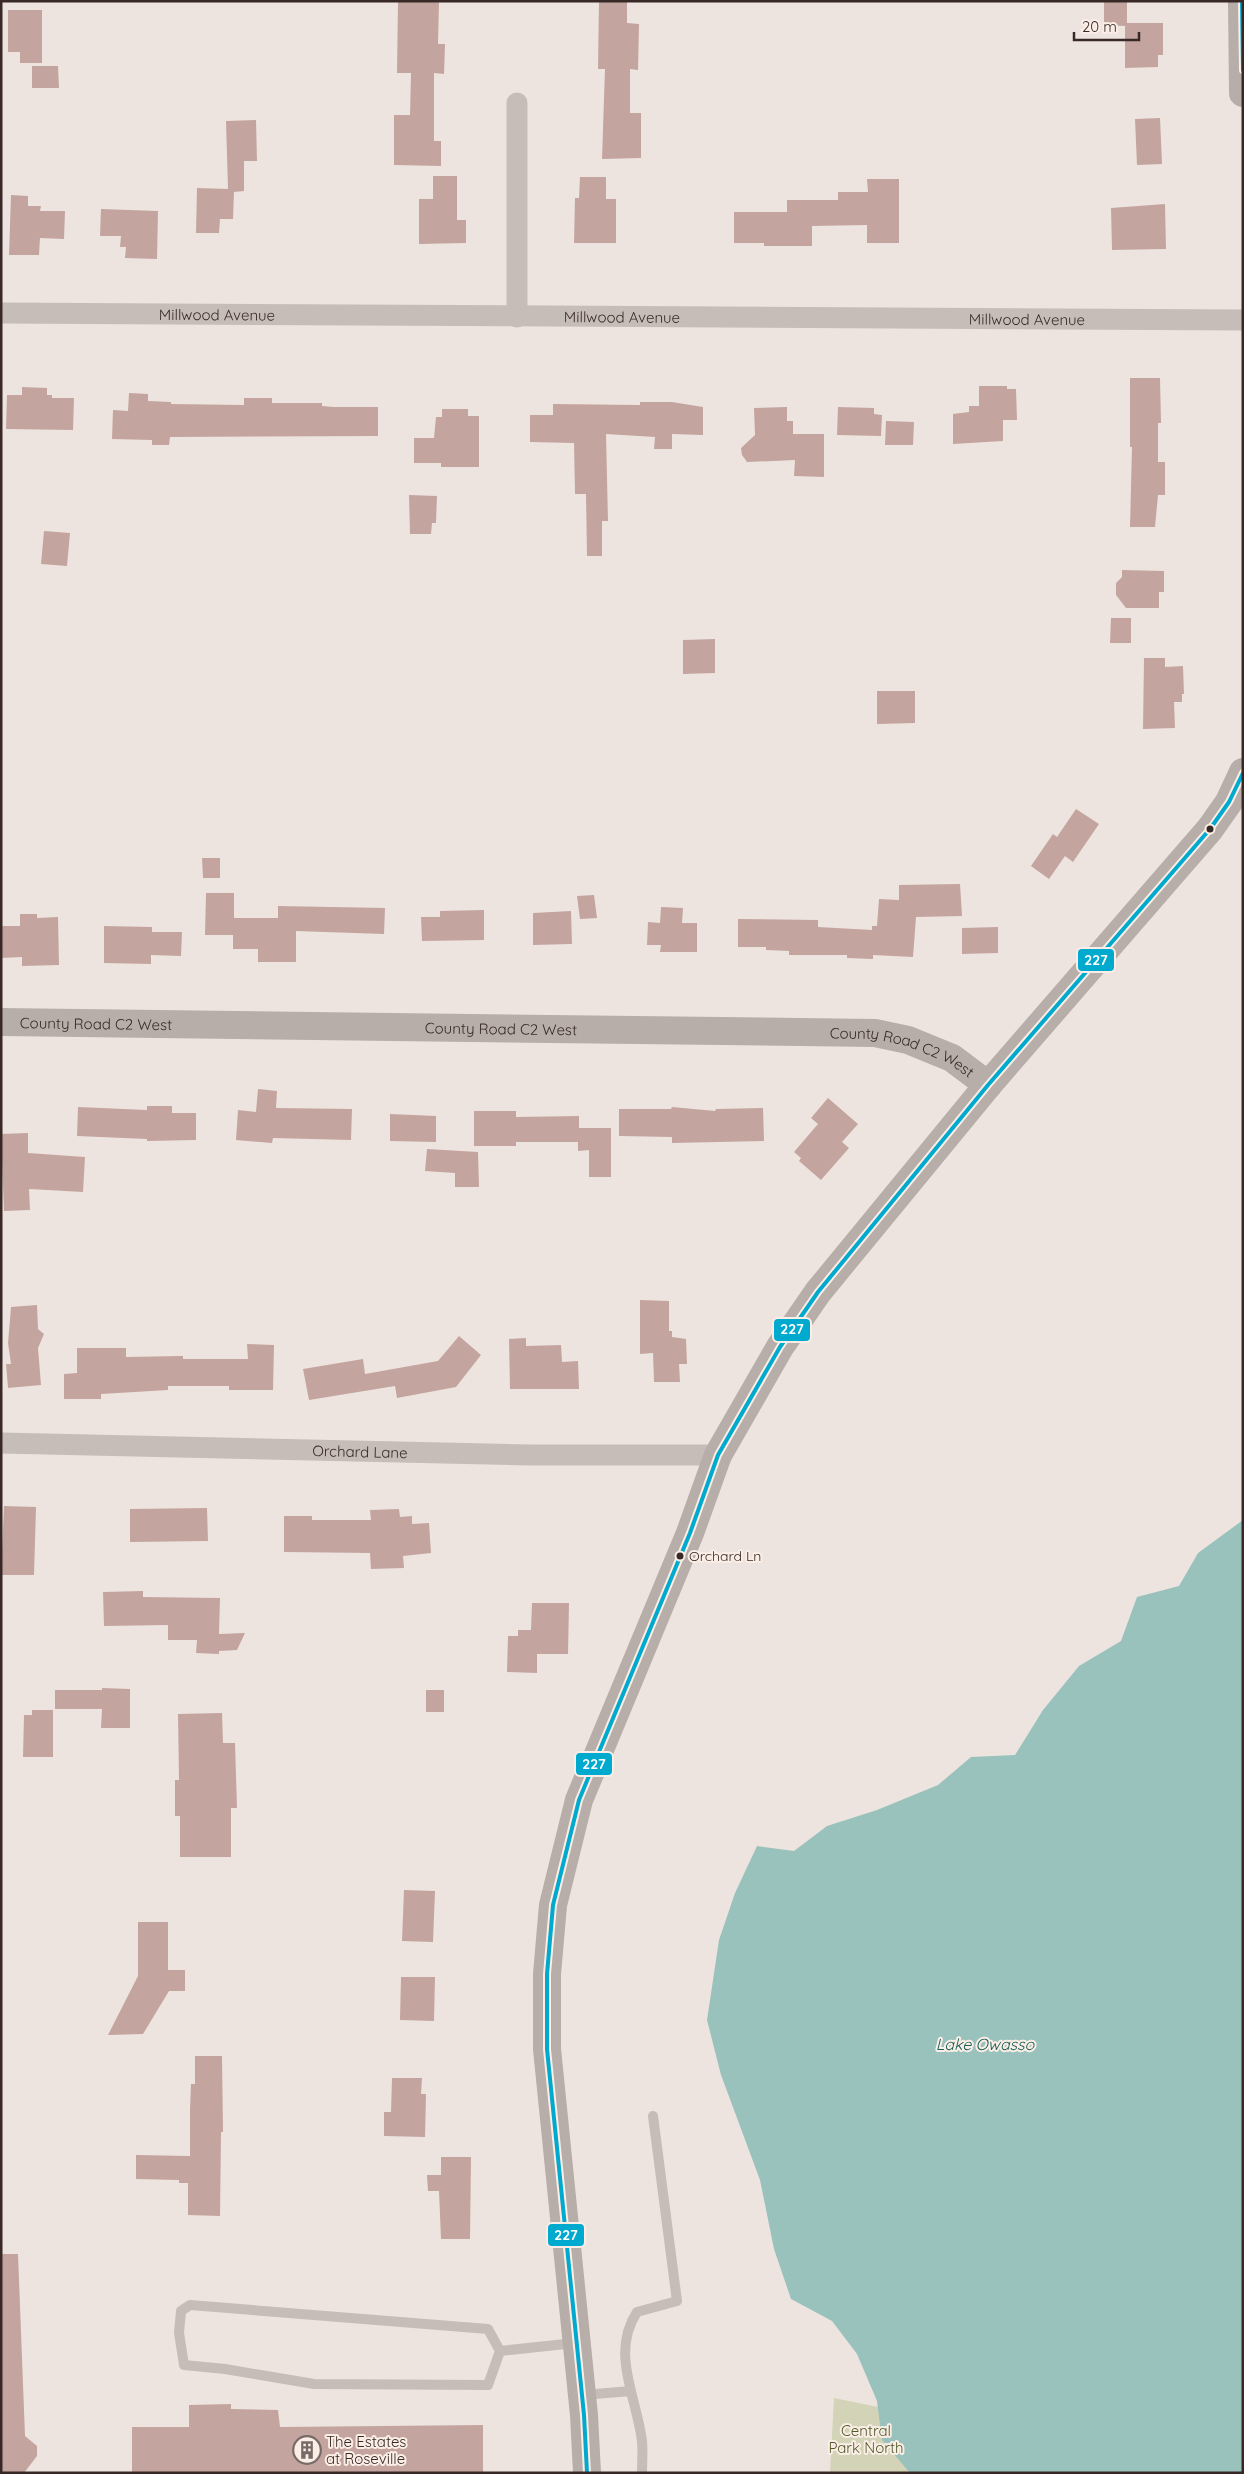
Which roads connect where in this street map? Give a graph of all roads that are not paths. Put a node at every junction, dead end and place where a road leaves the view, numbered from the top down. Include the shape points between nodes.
1 (1242, 1) edge
2 (1243, 93) edge
3 (517, 104) dead end
4 (1, 313) edge
5 (518, 317) junction
6 (1243, 320) edge
7 (1243, 772) edge
8 (1236, 802) edge
9 (1, 1022) edge
10 (988, 1084) junction
11 (1, 1442) edge
12 (718, 1455) junction
13 (653, 2116) dead end
14 (576, 2343) junction
15 (500, 2351) junction
16 (631, 2391) junction
17 (582, 2396) junction
18 (587, 2473) edge
19 (642, 2473) edge

1 - 2 street
3 - 5 street
4 - 5 street, Millwood Avenue
5 - 6 street, Millwood Avenue
7 - 8 street
8 - 10 street
9 - 10 street, County Road C2 West via 875,1033 908,1040 952,1058
10 - 12 street via 818,1292 780,1347
11 - 12 street, Orchard Lane via 530,1455
12 - 14 street via 690,1533 579,1800 553,1905 547,1974 547,2049
13 - 16 lane via 677,2301 637,2312 630,2323 625,2340 626,2371
14 - 15 lane
14 - 17 street
15 - 15 lane via 488,2329 456,2325 190,2305 181,2311 179,2320 184,2364 314,2384 488,2385
16 - 17 lane
16 - 19 lane via 642,2441
17 - 18 street

